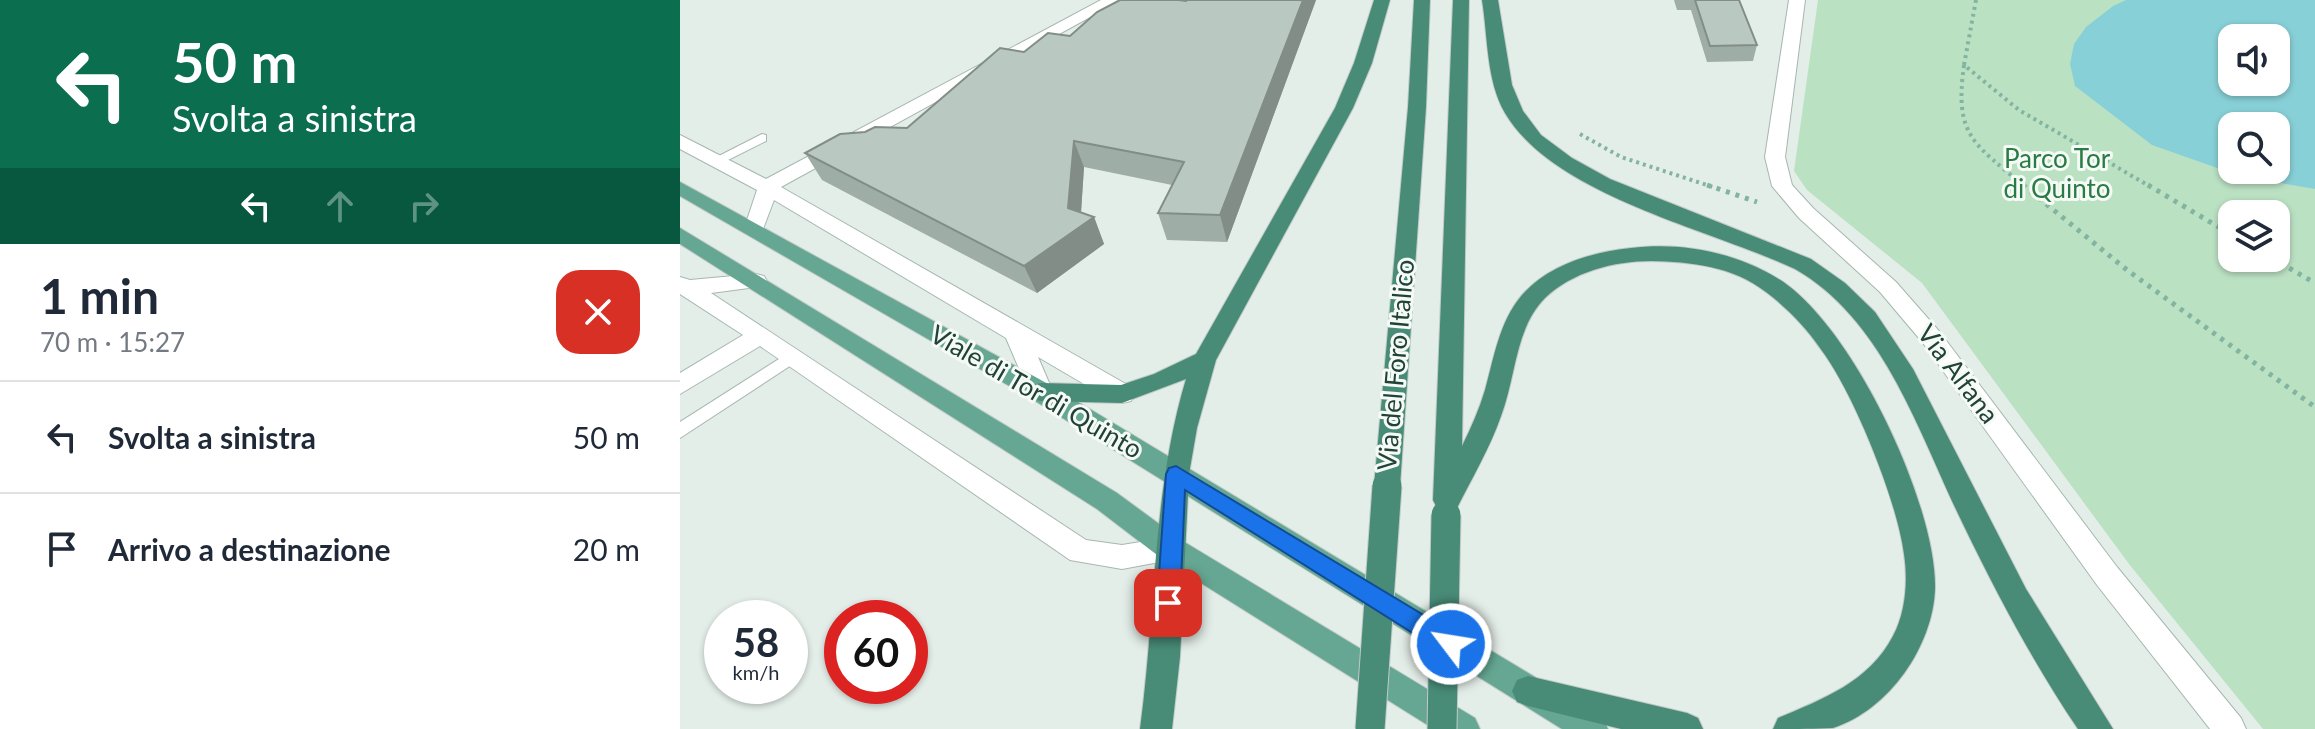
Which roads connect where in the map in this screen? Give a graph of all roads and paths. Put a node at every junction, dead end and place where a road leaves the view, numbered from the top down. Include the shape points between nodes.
1 (1113, 0) edge
2 (1382, 0) edge
3 (1422, 0) edge
4 (1461, 0) edge
5 (1490, 0) edge
6 (1797, 0) edge
7 (1976, 0) edge
8 (1964, 65) junction
9 (1567, 128) dead end
10 (762, 138) dead end
11 (680, 141) edge
12 (717, 160) junction
13 (768, 186) junction
14 (680, 188) edge
15 (1757, 202) dead end
16 (2218, 227) edge
17 (754, 229) junction
18 (680, 235) edge
19 (2290, 268) edge
20 (756, 281) junction
21 (2315, 283) edge
22 (683, 286) edge
23 (761, 335) junction
24 (1017, 336) junction
25 (793, 356) junction
26 (1204, 360) junction
27 (680, 385) edge
28 (1041, 392) junction
29 (1122, 394) junction
30 (2315, 407) edge
31 (680, 431) edge
32 (1176, 474) junction
33 (1447, 508) junction
34 (1171, 549) junction
35 (1528, 691) junction
36 (1156, 729) edge
37 (1370, 729) edge
38 (1442, 729) edge
39 (1464, 729) edge
40 (1592, 729) edge
41 (1687, 729) edge
42 (1789, 729) edge
43 (2097, 729) edge
44 (2230, 729) edge

1 - 13 street
2 - 26 highway via 1344,108
3 - 37 highway, Via del Foro Italico, bridge
4 - 33 highway, Via del Foro Italico
5 - 43 highway via 1502,82 1519,121 1538,142 1605,183 1807,266 1870,321 1889,349 2013,599
6 - 44 street, Via Alfana via 1775,157 1782,186 1924,328 2107,576
7 - 8 path
8 - 16 path via 2019,110
8 - 30 path via 1962,120 1982,147 2054,213
9 - 15 path via 1621,157
10 - 12 lane
11 - 12 street, Viale di Tor di Quinto
12 - 13 street, Viale di Tor di Quinto
13 - 17 street
13 - 24 street, Viale di Tor di Quinto
14 - 17 main road, Viale di Tor di Quinto
17 - 28 main road, Viale di Tor di Quinto
18 - 20 main road, Viale di Tor di Quinto
19 - 21 path
20 - 22 street
20 - 34 main road, Viale di Tor di Quinto via 1107,501
22 - 23 street
23 - 25 street
23 - 27 street
24 - 28 street
24 - 29 street, Viale di Tor di Quinto
25 - 31 lane
25 - 34 street via 1080,551 1122,557
26 - 29 highway
26 - 32 highway
28 - 29 highway
28 - 32 main road, Viale di Tor di Quinto
32 - 34 highway
32 - 35 main road, Viale di Tor di Quinto
33 - 38 highway, Via del Foro Italico, bridge
33 - 42 highway via 1493,406 1516,323 1524,307 1554,280 1590,263 1660,253 1721,263 1779,289 1829,338 1860,391 1920,560 1915,615 1880,682 1831,716
34 - 36 highway
34 - 39 main road, Viale di Tor di Quinto
35 - 40 main road, Viale di Tor di Quinto
35 - 41 highway

